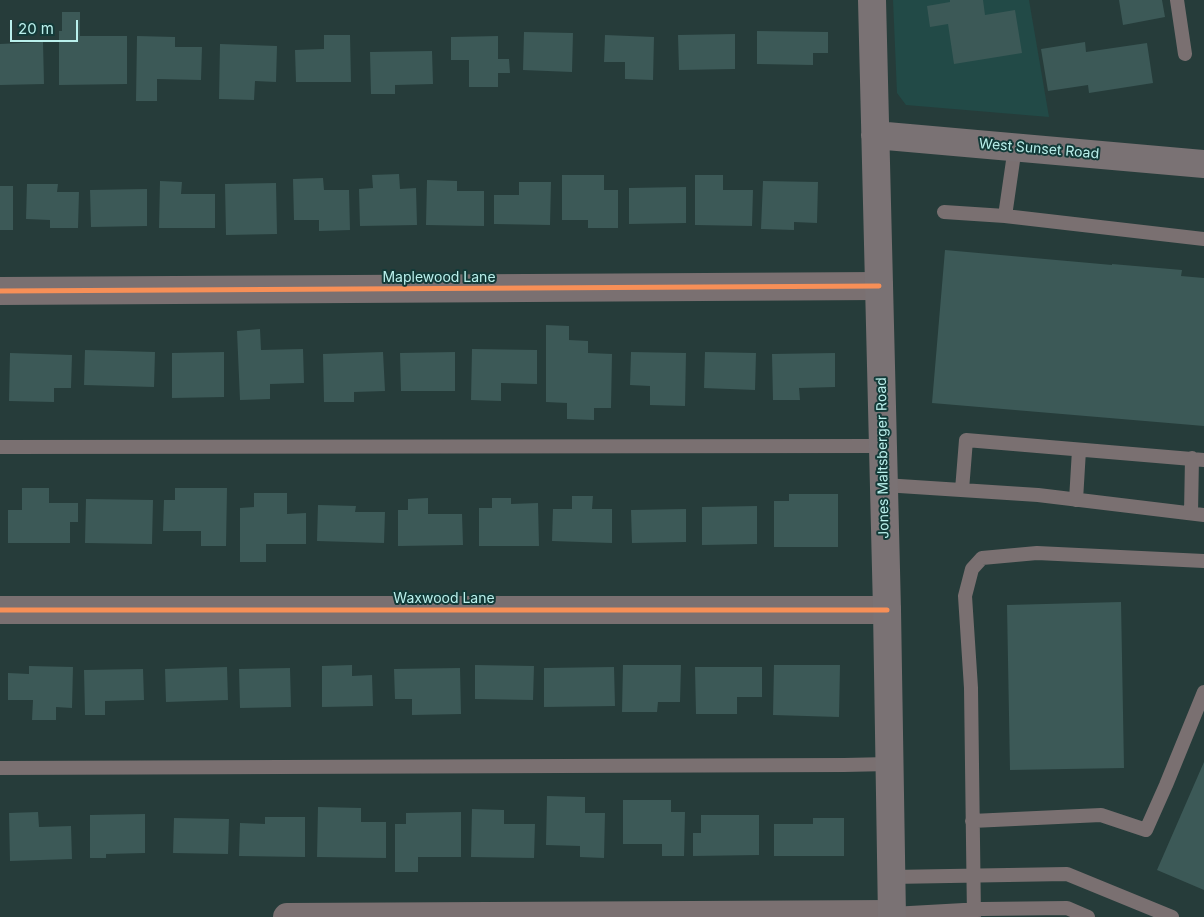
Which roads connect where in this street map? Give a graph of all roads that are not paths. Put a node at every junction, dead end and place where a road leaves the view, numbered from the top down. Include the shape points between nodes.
1 (872, 0) edge
2 (1177, 0) edge
3 (1185, 54) dead end
4 (875, 135) junction
5 (1015, 147) junction
6 (1204, 164) edge
7 (944, 212) dead end
8 (1004, 216) junction
9 (1204, 239) edge
10 (879, 286) junction
11 (0, 291) edge
12 (883, 446) junction
13 (0, 447) edge
14 (1080, 450) junction
15 (1198, 459) edge
16 (884, 485) junction
17 (962, 490) junction
18 (1076, 500) junction
19 (1198, 514) edge
20 (1204, 561) edge
21 (0, 610) edge
22 (887, 610) junction
23 (1204, 692) edge
24 (889, 764) junction
25 (0, 768) edge
26 (972, 821) junction
27 (974, 876) junction
28 (891, 878) junction
29 (974, 913) edge
30 (892, 916) edge
31 (286, 917) edge
32 (1088, 917) edge
33 (1172, 917) edge

1 - 4 main road, Jones Maltsberger Road
2 - 3 lane
4 - 5 main road, West Sunset Road
4 - 10 main road, Jones Maltsberger Road
5 - 6 main road, West Sunset Road
5 - 8 lane
7 - 8 lane
8 - 9 lane
10 - 11 street, Maplewood Lane
10 - 12 main road, Jones Maltsberger Road
12 - 13 lane
12 - 16 main road, Jones Maltsberger Road
14 - 15 lane
14 - 17 lane via 966,440
14 - 18 lane
15 - 19 lane
16 - 17 lane
16 - 22 main road, Jones Maltsberger Road
17 - 18 lane
18 - 19 lane
20 - 26 lane via 1037,553 982,558 972,569 965,596 971,688
21 - 22 street, Waxwood Lane
22 - 24 main road, Jones Maltsberger Road
23 - 26 lane via 1146,830 1100,815
24 - 25 lane
24 - 28 main road, Jones Maltsberger Road
26 - 27 lane
27 - 28 lane
27 - 29 lane
27 - 33 lane via 1067,874
28 - 30 main road, Jones Maltsberger Road
29 - 30 lane
29 - 32 lane via 1067,908
30 - 31 street

